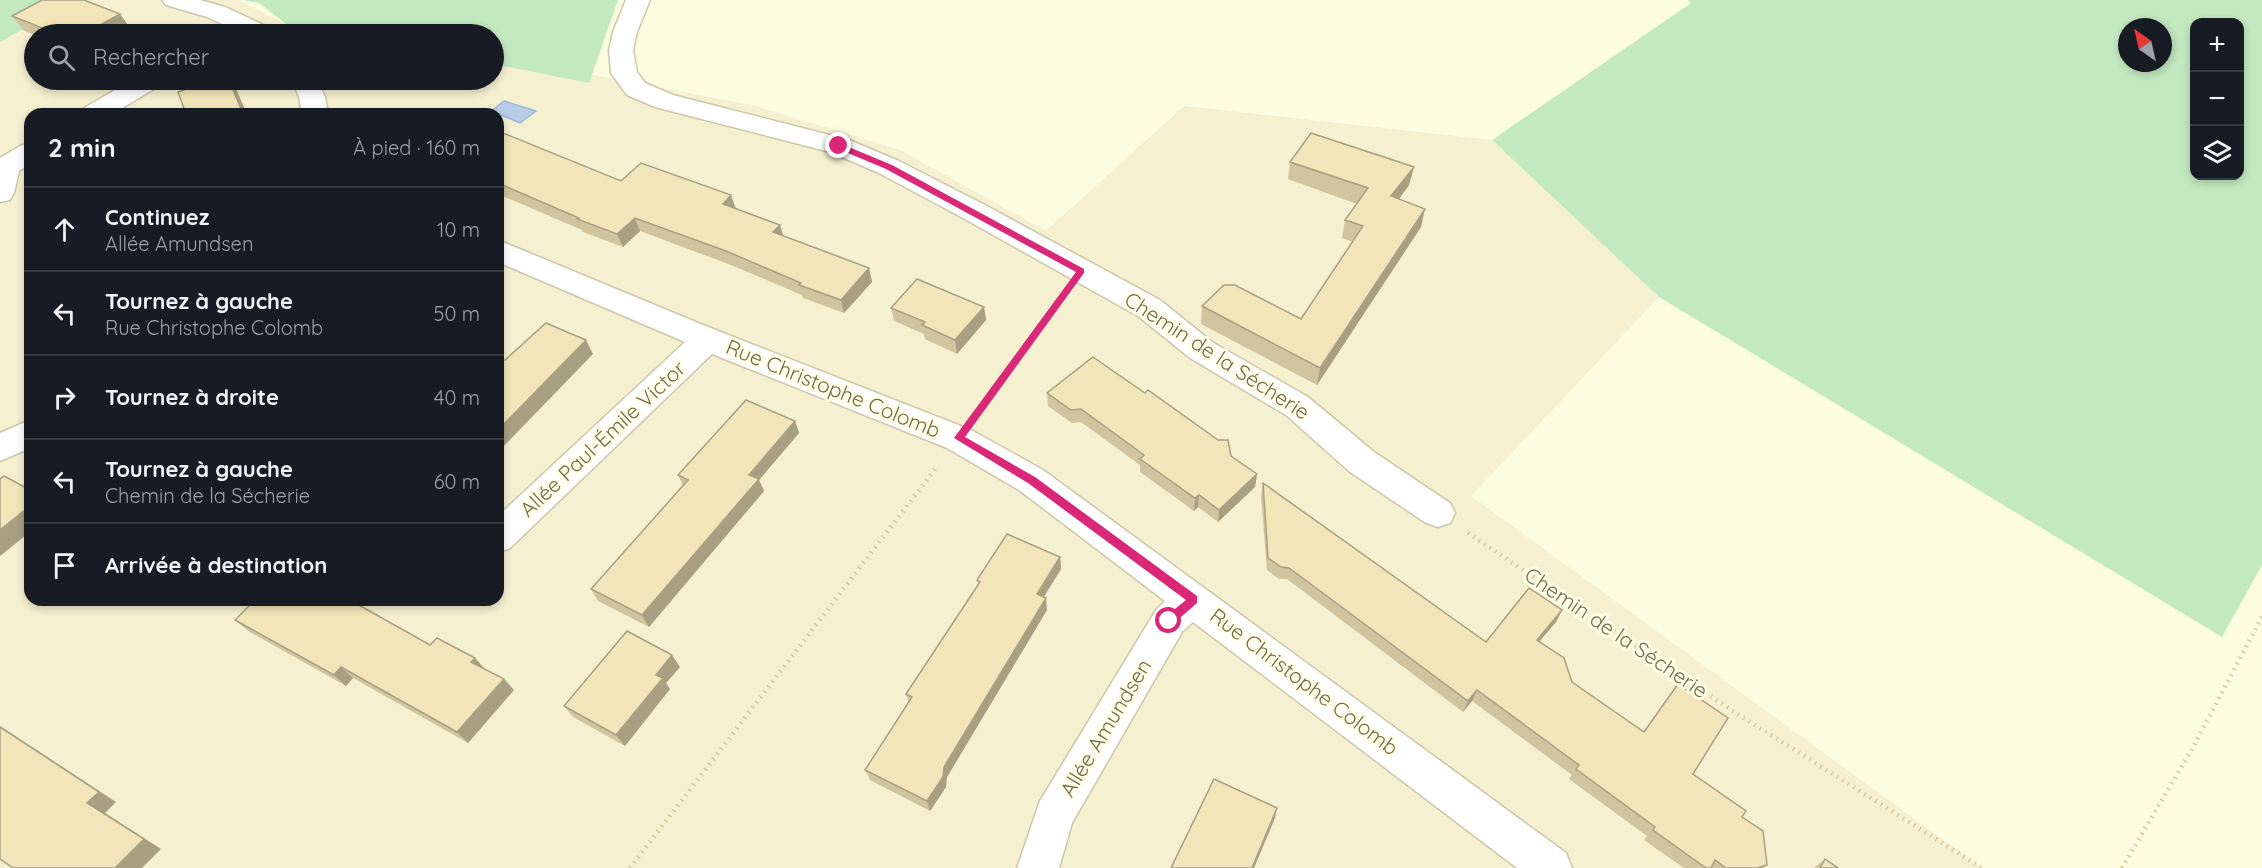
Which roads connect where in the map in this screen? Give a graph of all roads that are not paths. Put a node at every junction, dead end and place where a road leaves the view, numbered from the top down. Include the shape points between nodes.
1 (174, 0) edge
2 (638, 0) edge
3 (233, 24) edge
4 (133, 90) edge
5 (309, 90) edge
6 (103, 108) edge
7 (314, 108) edge
8 (24, 156) edge
9 (0, 192) edge
10 (504, 253) edge
11 (708, 339) junction
12 (24, 436) edge
13 (0, 448) edge
14 (1438, 513) road end
15 (504, 532) edge
16 (1193, 599) junction
17 (1038, 868) edge
18 (1551, 868) edge

1 - 3 street via 216,12
2 - 14 street, Chemin de la Sécherie via 621,50 624,73 636,89 664,101 839,146 889,167 1149,308 1201,350 1297,406 1362,462
4 - 6 street
5 - 7 street
8 - 9 street via 6,167
10 - 11 street, Rue Christophe Colomb
11 - 15 street, Allée Paul-Émile Victor
11 - 16 street, Rue Christophe Colomb via 958,438 1031,480
12 - 13 street
16 - 17 street, Allée Amundsen via 1169,621 1054,815
16 - 18 street, Rue Christophe Colomb

